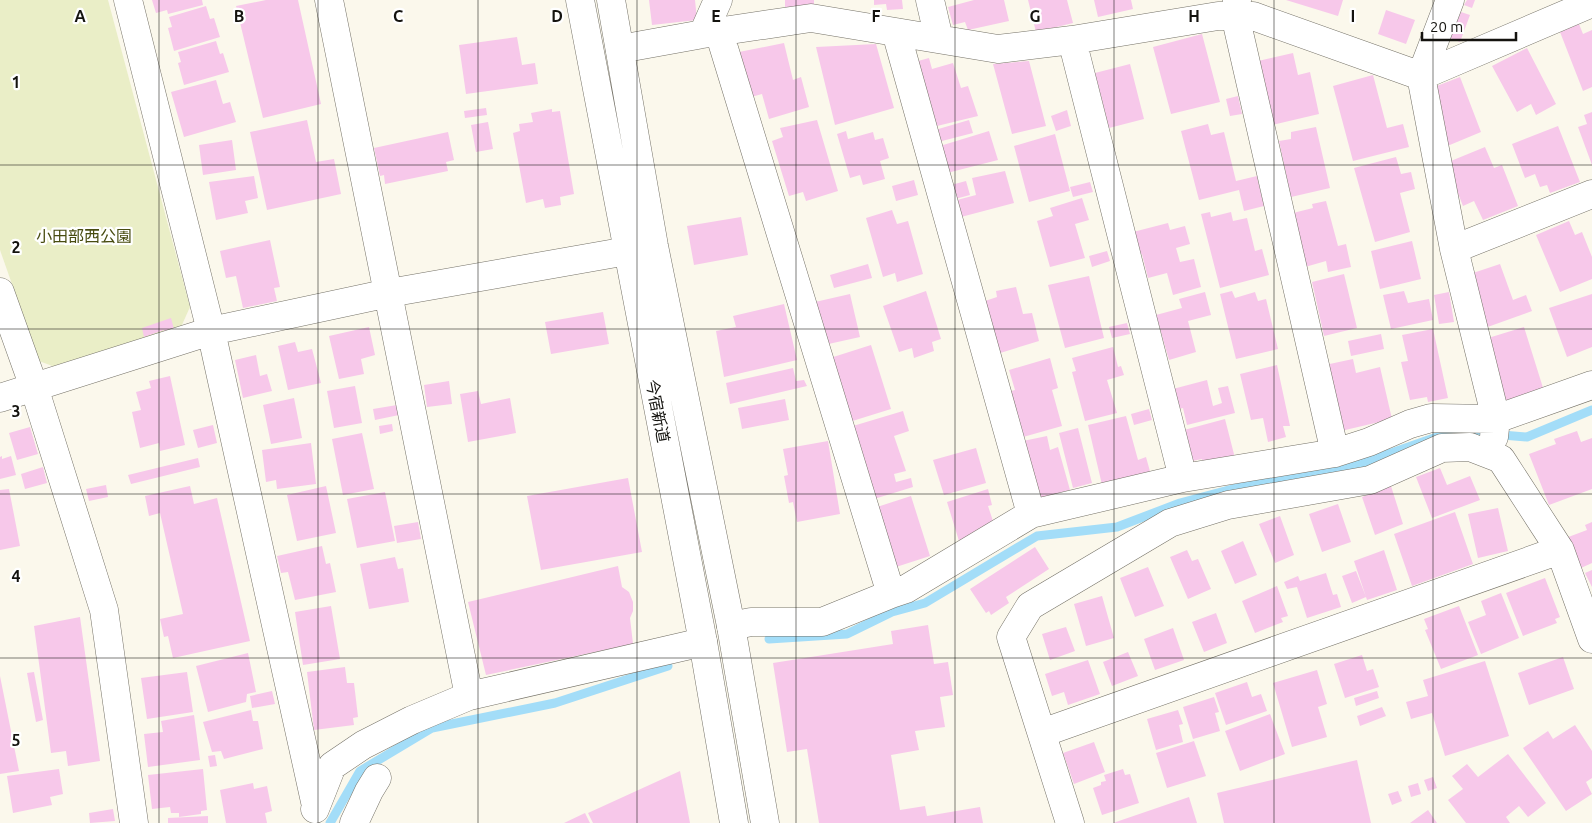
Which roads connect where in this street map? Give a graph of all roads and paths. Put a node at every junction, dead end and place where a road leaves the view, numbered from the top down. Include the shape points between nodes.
1 (128, 0) edge
2 (329, 0) edge
3 (580, 0) edge
4 (611, 0) edge
5 (718, 0) edge
6 (930, 0) edge
7 (1450, 0) edge
8 (1592, 3) edge
9 (1236, 8) edge
10 (896, 32) junction
11 (711, 33) junction
12 (939, 39) junction
13 (1072, 40) junction
14 (620, 49) junction
15 (1421, 76) junction
16 (1592, 194) edge
17 (654, 246) junction
18 (627, 250) junction
19 (1454, 250) junction
20 (0, 292) edge
21 (389, 293) junction
22 (211, 331) junction
23 (1592, 385) edge
24 (34, 387) junction
25 (0, 398) edge
26 (1431, 418) junction
27 (1496, 419) junction
28 (1442, 448) junction
29 (1334, 453) junction
30 (1492, 455) junction
31 (1183, 478) junction
32 (1032, 514) junction
33 (1560, 550) junction
34 (891, 594) junction
35 (731, 626) junction
36 (1592, 639) edge
37 (703, 642) junction
38 (469, 696) junction
39 (1042, 733) junction
40 (377, 778) dead end
41 (313, 814) edge
42 (134, 823) edge
43 (354, 823) edge
44 (734, 823) edge
45 (765, 823) edge
46 (1070, 823) edge

1 - 22 main road
2 - 21 main road
3 - 18 main road, 今宿新道
4 - 14 main road, 今宿新道
5 - 11 main road
6 - 12 main road
7 - 15 main road
8 - 15 main road
9 - 13 main road via 1218,16
9 - 15 main road
9 - 29 main road
10 - 11 main road via 811,18
10 - 12 main road
10 - 32 main road
11 - 14 main road
11 - 34 main road
12 - 13 main road via 998,49
13 - 31 main road
14 - 17 main road, 今宿新道
15 - 19 main road
16 - 19 main road
17 - 18 main road
17 - 35 main road, 今宿新道
18 - 21 main road
18 - 37 main road, 今宿新道
19 - 27 main road
20 - 24 main road
21 - 22 main road
21 - 38 main road
22 - 24 main road
22 - 41 main road
23 - 27 main road
24 - 25 main road
24 - 42 main road via 104,610
26 - 27 main road
26 - 28 main road
26 - 29 main road
27 - 30 main road
28 - 30 main road via 1470,447
28 - 39 main road via 1370,480 1228,505 1170,524 1030,606 1011,638
29 - 31 main road
30 - 33 main road via 1501,459
31 - 32 main road
32 - 34 main road via 906,590
33 - 36 main road
33 - 39 main road
34 - 35 main road via 822,622 751,622
35 - 45 main road, 今宿新道
37 - 38 main road
37 - 44 main road, 今宿新道
38 - 41 main road via 363,745 332,766
39 - 46 main road
40 - 43 main road

